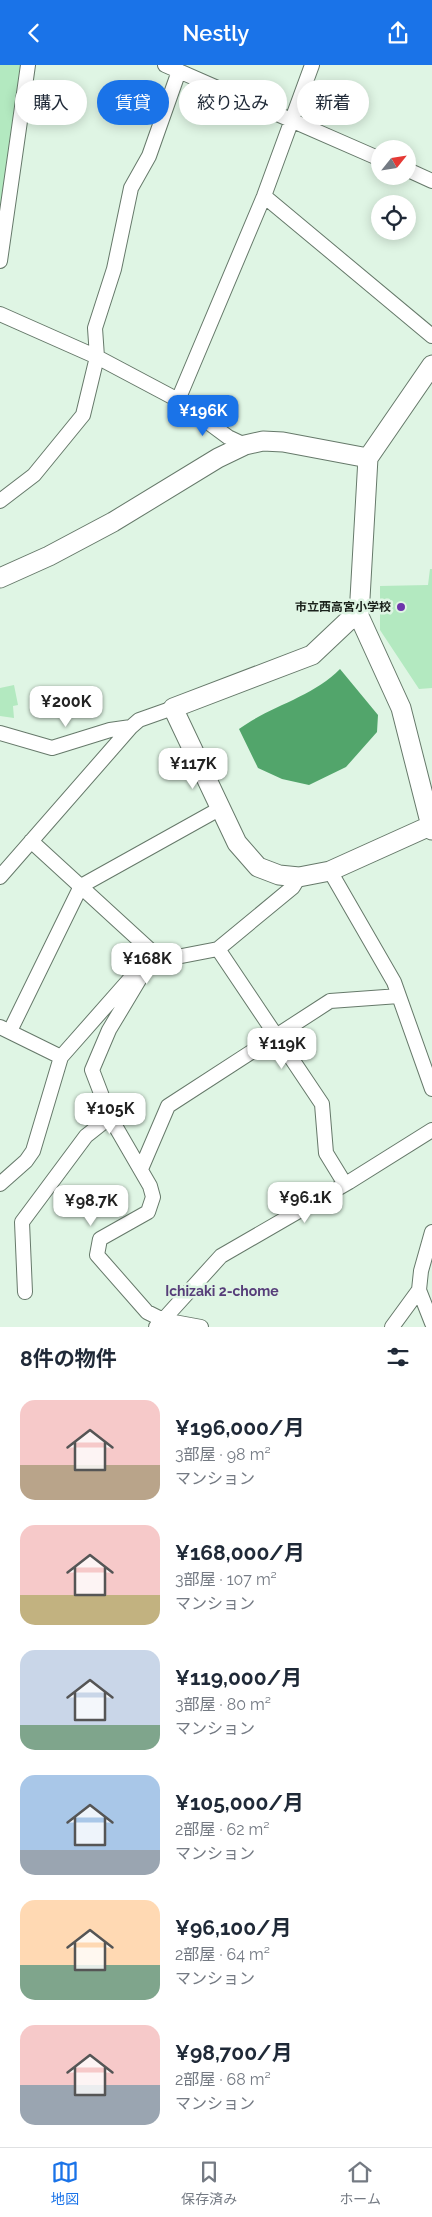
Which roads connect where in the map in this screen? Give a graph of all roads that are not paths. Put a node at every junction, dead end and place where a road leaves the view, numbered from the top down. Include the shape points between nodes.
1 (28, 65) edge
2 (165, 65) edge
3 (312, 65) edge
4 (179, 71) junction
5 (292, 121) junction
6 (371, 155) edge
7 (416, 174) edge
8 (432, 181) edge
9 (264, 196) junction
10 (0, 261) edge
11 (0, 314) edge
12 (432, 336) edge
13 (97, 357) junction
14 (432, 365) edge
15 (178, 400) junction
16 (245, 445) junction
17 (368, 458) junction
18 (0, 501) edge
19 (1, 577) edge
20 (359, 617) junction
21 (173, 708) junction
22 (130, 727) junction
23 (0, 733) edge
24 (220, 808) junction
25 (432, 827) edge
26 (31, 841) junction
27 (330, 871) junction
28 (0, 877) edge
29 (299, 877) junction
30 (81, 886) junction
31 (218, 949) junction
32 (161, 960) junction
33 (146, 967) junction
34 (399, 995) junction
35 (5, 1029) edge
36 (277, 1036) junction
37 (61, 1057) junction
38 (432, 1089) edge
39 (110, 1117) junction
40 (432, 1130) edge
41 (141, 1169) junction
42 (345, 1184) junction
43 (0, 1185) edge
44 (432, 1232) edge
45 (419, 1290) junction
46 (25, 1292) dead end
47 (432, 1323) edge
48 (160, 1324) edge
49 (201, 1327) edge
50 (392, 1327) edge

1 - 10 street
2 - 4 street
3 - 5 street
4 - 5 street
4 - 13 street via 149,156 131,188 114,269 95,328
5 - 6 street
5 - 9 street
7 - 8 street
9 - 12 street
9 - 15 street
11 - 13 street
13 - 15 street
13 - 18 street via 83,415 34,475
14 - 17 street
15 - 16 street via 228,437
16 - 17 street via 263,441 283,442
16 - 19 street via 114,522
17 - 20 street
20 - 21 street via 348,621 312,655
20 - 25 street via 401,708
21 - 22 street via 139,719
21 - 24 street
22 - 23 street via 52,748
22 - 26 street
24 - 29 street via 237,843 258,867 279,875
24 - 30 street
25 - 27 street
26 - 28 street
26 - 30 street
27 - 29 street
27 - 34 street
29 - 31 street via 293,887
30 - 32 street
30 - 35 street
31 - 32 street
31 - 36 street
32 - 33 street
33 - 37 street via 129,980
33 - 39 street via 109,1030 92,1070
34 - 36 street via 330,1001
34 - 38 street
35 - 37 street
36 - 41 street via 168,1106
36 - 42 street via 322,1104 326,1153
37 - 43 street via 33,1151
39 - 41 street
39 - 46 street via 86,1137 22,1222
40 - 42 street
41 - 48 street via 153,1197 148,1211 100,1239 97,1255
42 - 48 street via 221,1256
44 - 45 street
45 - 47 street
45 - 50 street
48 - 49 street

